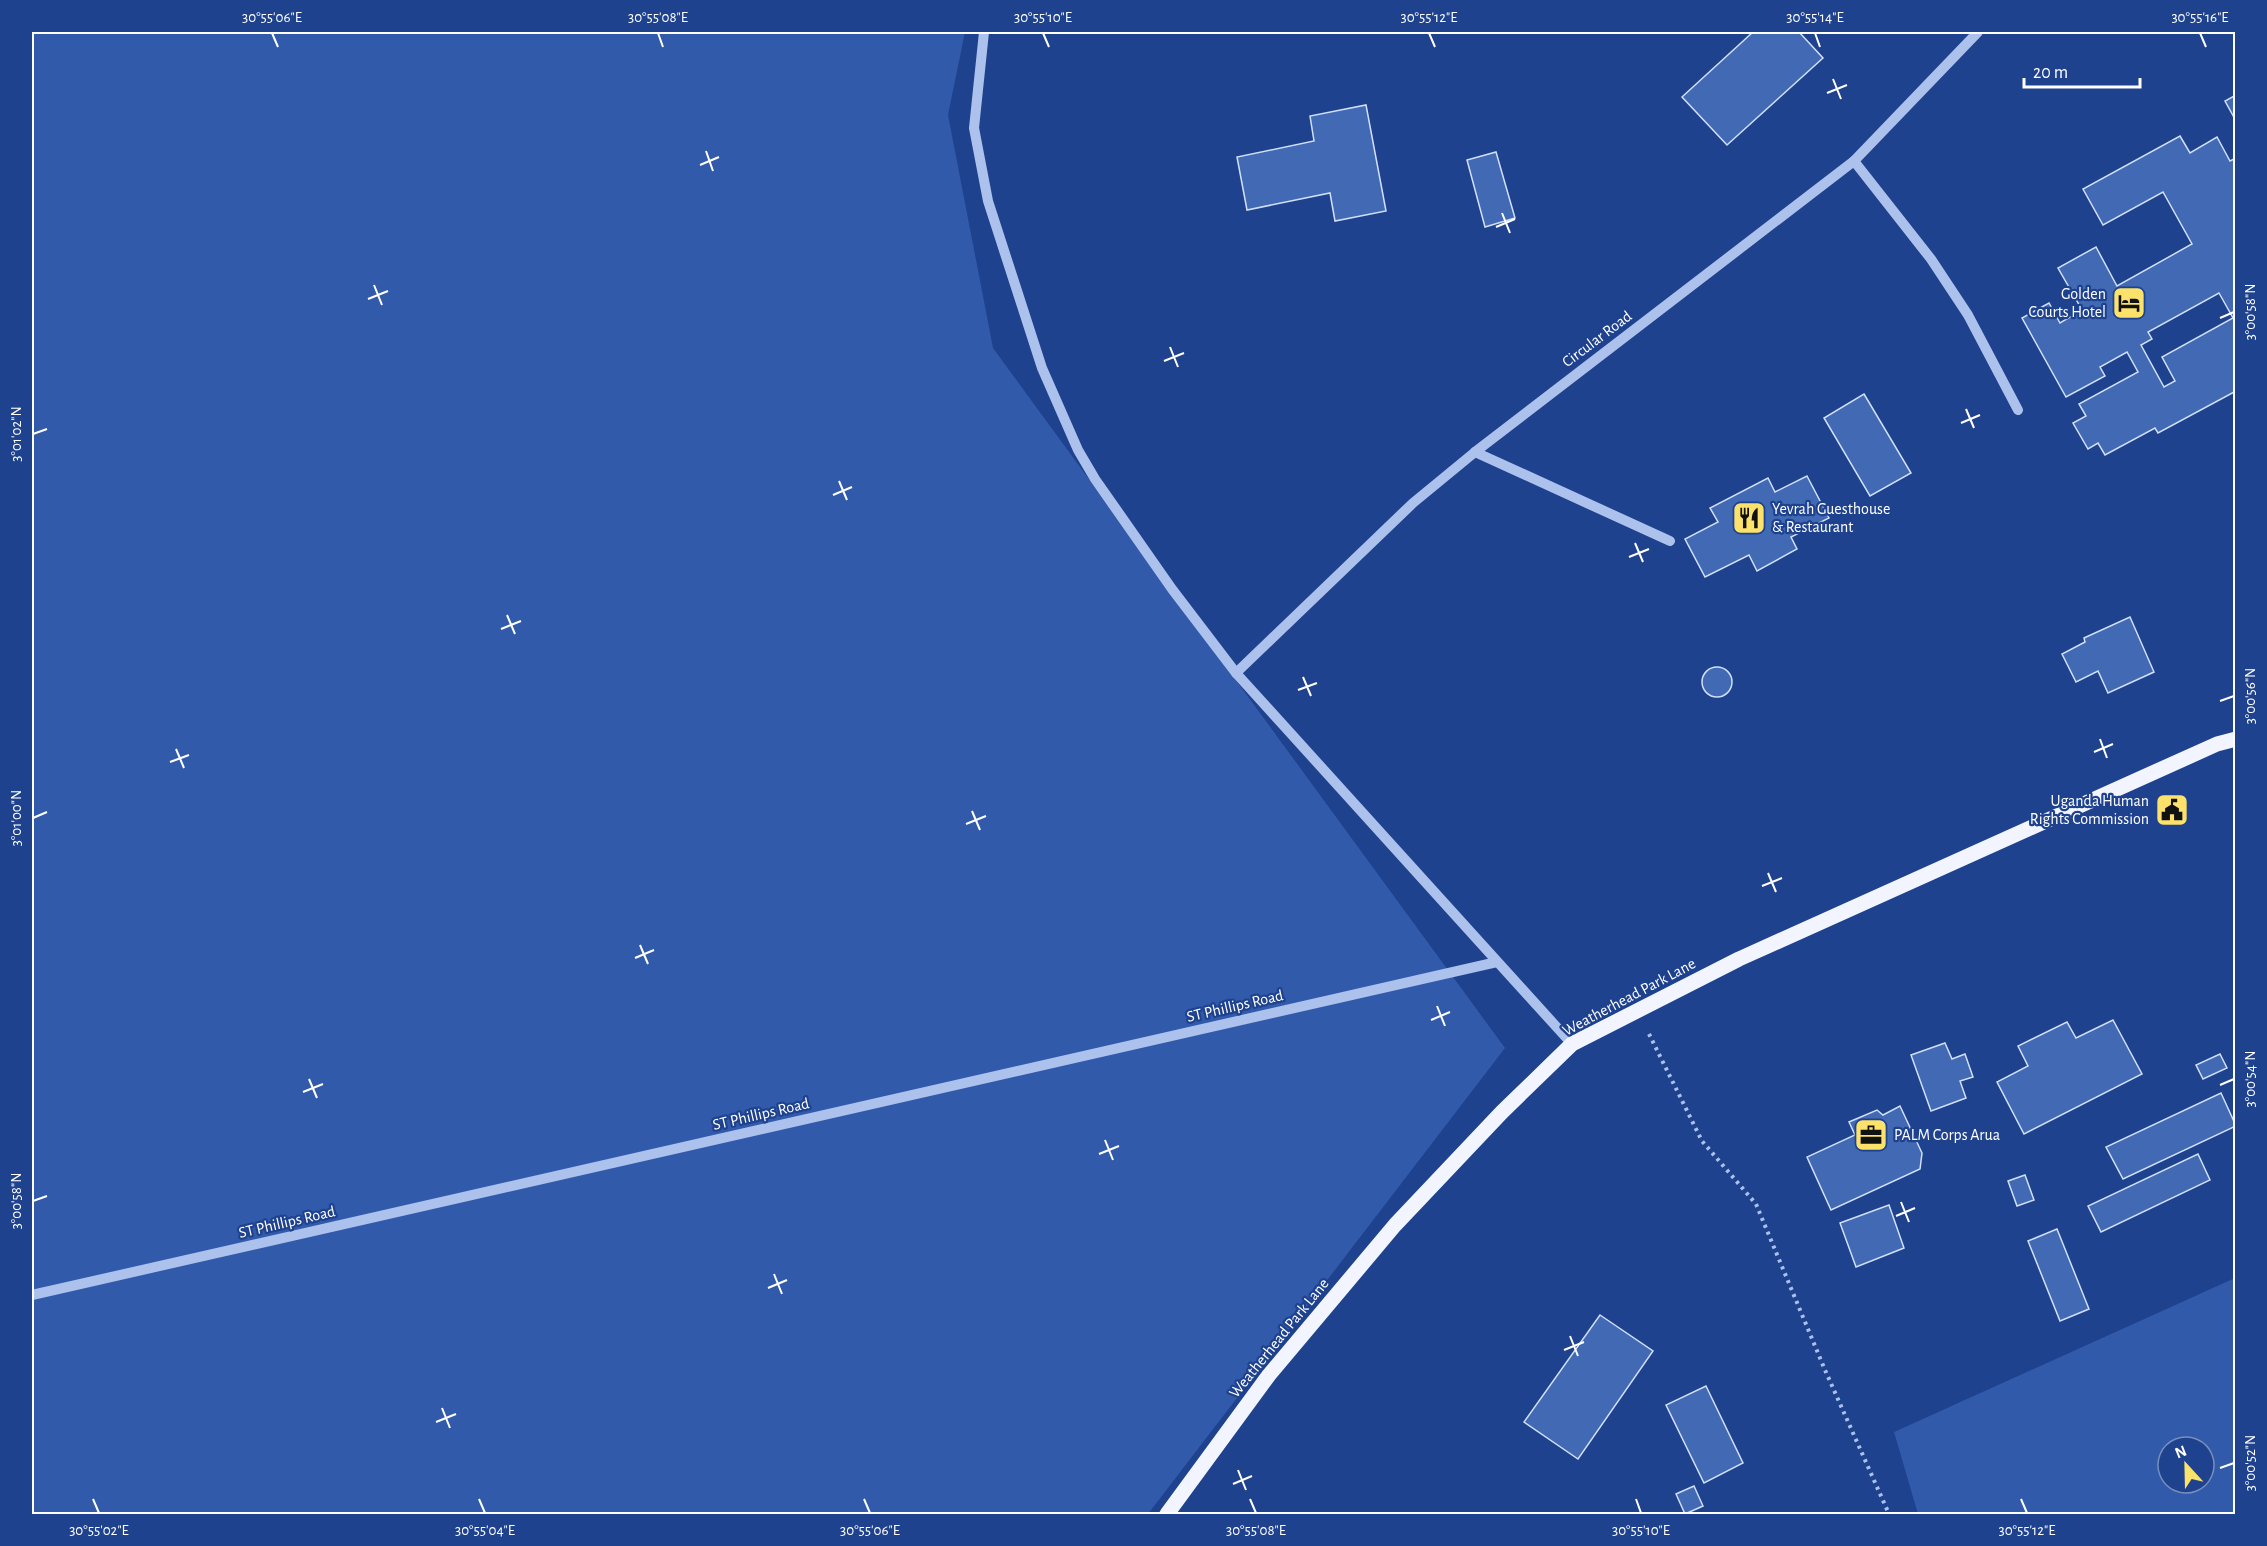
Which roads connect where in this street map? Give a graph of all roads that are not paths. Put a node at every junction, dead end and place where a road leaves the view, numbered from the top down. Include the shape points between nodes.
1 (984, 32) edge
2 (1978, 32) edge
3 (1854, 161) junction
4 (2018, 410) dead end
5 (1475, 452) junction
6 (1670, 541) dead end
7 (1236, 673) junction
8 (2235, 739) edge
9 (1497, 962) junction
10 (1572, 1044) junction
11 (32, 1295) edge
12 (1167, 1515) edge

1 - 7 street via 974,128 987,201 1042,368 1095,479
2 - 3 street, Circular Road
3 - 4 street via 1968,315
3 - 5 street, Circular Road
5 - 6 street
5 - 7 street, Circular Road via 1413,503
7 - 9 street
8 - 10 main road, Weatherhead Park Lane via 1738,959
9 - 10 street
9 - 11 street, ST Phillips Road
10 - 12 main road, Weatherhead Park Lane via 1395,1225 1269,1375

